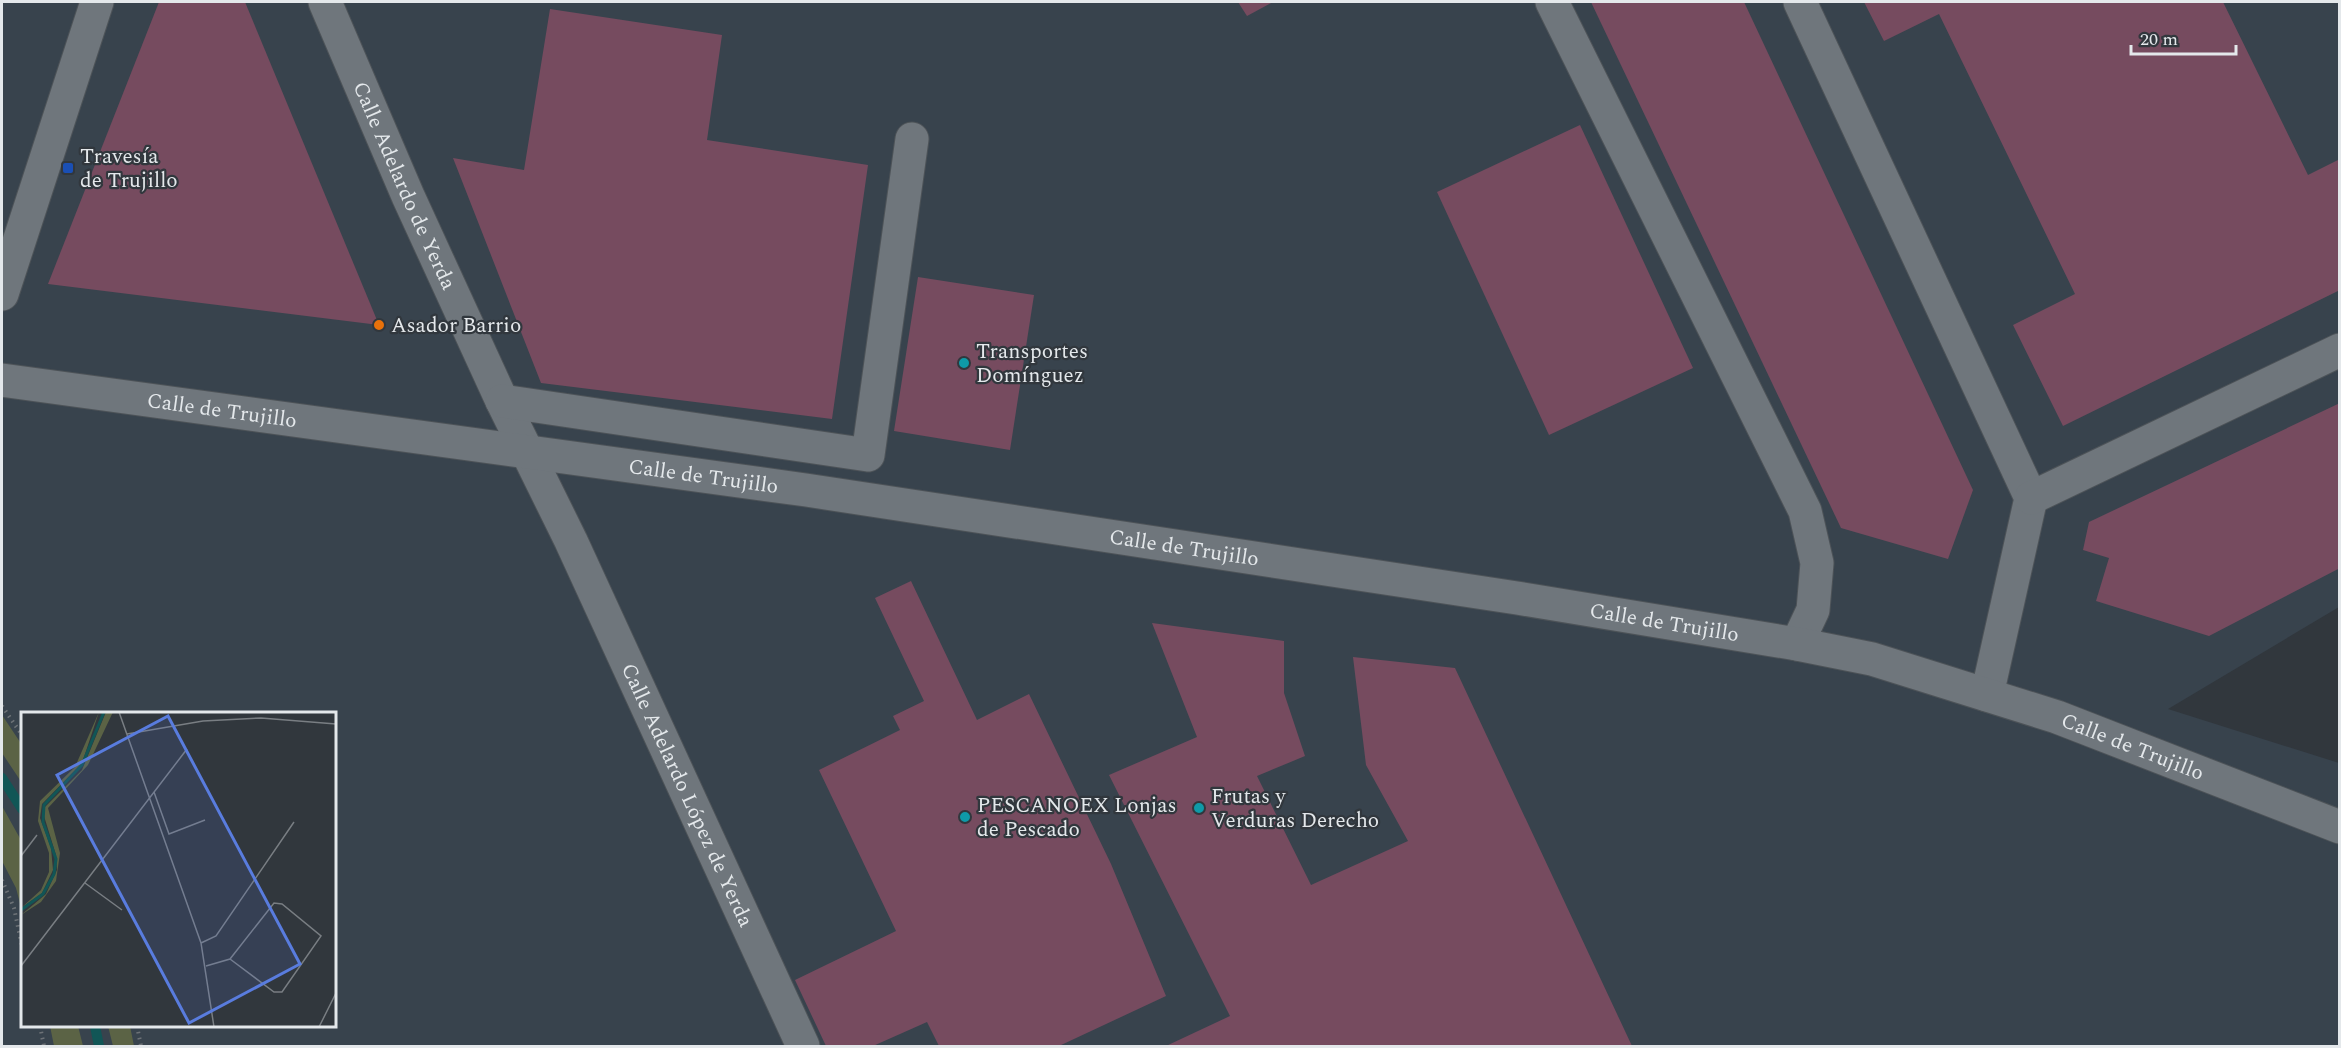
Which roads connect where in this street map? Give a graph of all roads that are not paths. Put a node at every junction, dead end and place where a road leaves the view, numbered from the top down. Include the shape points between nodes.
1 (97, 2) edge
2 (325, 2) edge
3 (1552, 2) edge
4 (1800, 2) edge
5 (912, 139) dead end
6 (2, 294) edge
7 (2340, 350) edge
8 (2, 380) edge
9 (502, 401) junction
10 (527, 452) junction
11 (2031, 498) junction
12 (1797, 644) junction
13 (1987, 695) junction
14 (2340, 827) edge
15 (803, 1047) edge

1 - 6 street
2 - 9 street, Calle Adelardo de Yerda
3 - 12 street via 1805,510 1817,563 1813,610
4 - 11 street
5 - 9 street via 868,456
7 - 11 street
8 - 10 street, Calle de Trujillo
9 - 10 street, Calle Adelardo de Yerda
10 - 12 street, Calle de Trujillo via 806,490
10 - 15 street, Calle Adelardo López de Yerda
11 - 13 street
12 - 13 street, Calle de Trujillo via 1872,659
13 - 14 street, Calle de Trujillo via 2057,717

